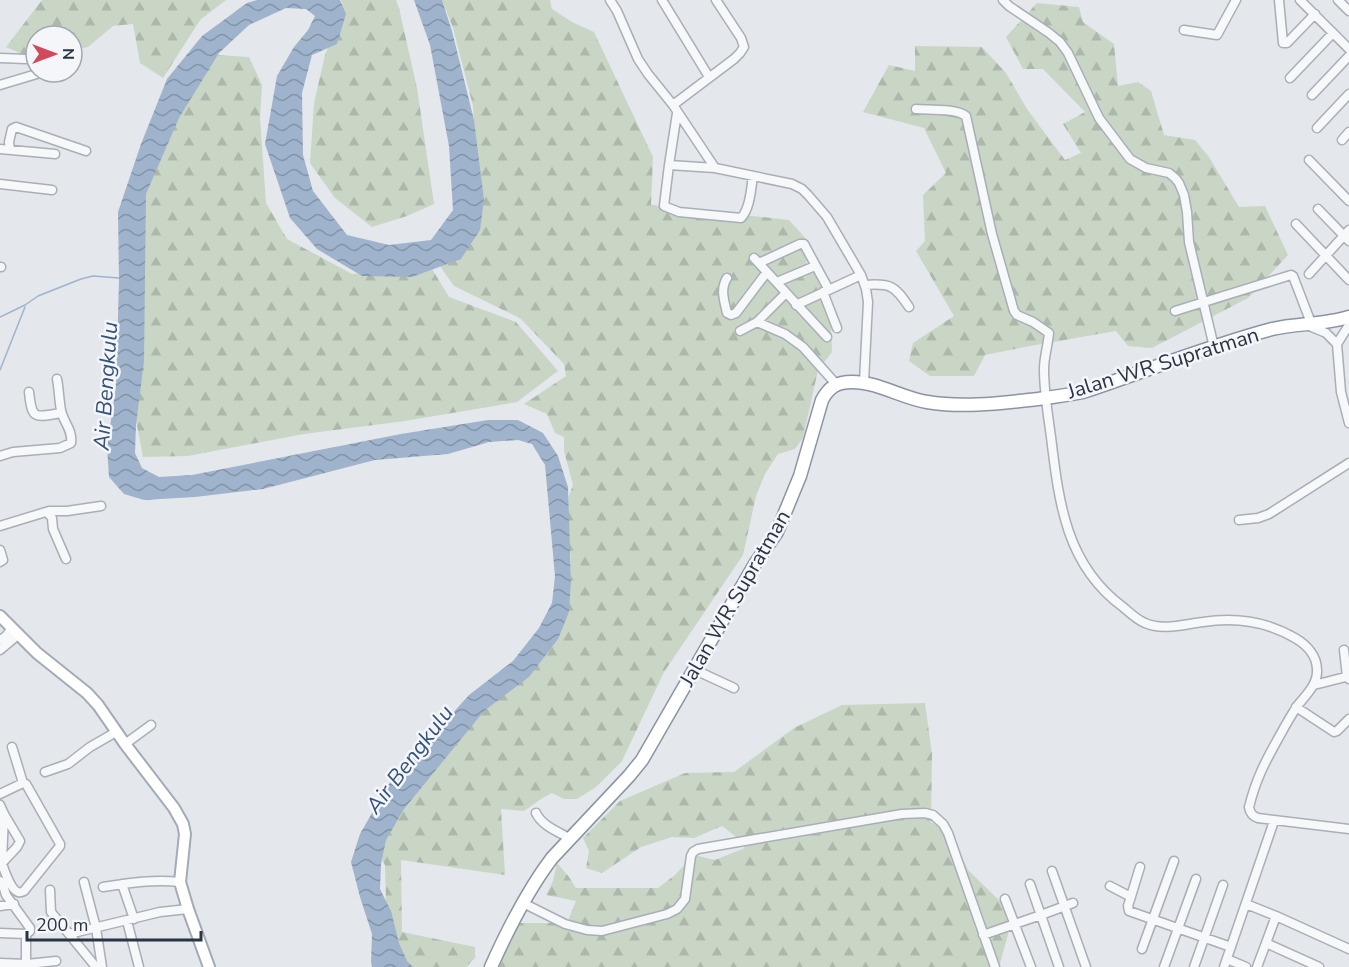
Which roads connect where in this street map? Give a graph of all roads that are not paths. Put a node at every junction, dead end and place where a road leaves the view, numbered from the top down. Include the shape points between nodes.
1 (610, 0) edge
2 (662, 0) edge
3 (716, 0) edge
4 (1004, 0) edge
5 (1236, 0) edge
6 (1279, 0) edge
7 (1300, 0) edge
8 (1338, 0) edge
9 (1349, 11) edge
10 (1315, 14) junction
11 (1184, 30) dead end
12 (1334, 33) junction
13 (1349, 49) edge
14 (1349, 56) edge
15 (0, 58) edge
16 (24, 59) edge
17 (24, 78) edge
18 (709, 78) junction
19 (1290, 78) dead end
20 (0, 85) edge
21 (1349, 94) edge
22 (1312, 95) dead end
23 (675, 109) junction
24 (916, 109) dead end
25 (1317, 128) dead end
26 (1349, 132) edge
27 (1342, 140) dead end
28 (0, 149) edge
29 (10, 149) junction
30 (86, 151) dead end
31 (55, 154) dead end
32 (1310, 160) dead end
33 (669, 165) junction
34 (715, 168) junction
35 (753, 176) junction
36 (0, 184) edge
37 (52, 190) dead end
38 (1349, 201) edge
39 (1318, 209) dead end
40 (1296, 224) dead end
41 (1347, 236) edge
42 (1326, 255) junction
43 (816, 266) junction
44 (767, 272) junction
45 (1309, 274) dead end
46 (861, 275) junction
47 (727, 278) dead end
48 (1349, 280) edge
49 (777, 282) junction
50 (865, 285) junction
51 (826, 291) junction
52 (786, 293) junction
53 (1203, 302) junction
54 (796, 305) junction
55 (909, 307) dead end
56 (1175, 311) dead end
57 (1349, 317) edge
58 (757, 322) junction
59 (1306, 323) junction
60 (1349, 325) edge
61 (837, 328) dead end
62 (740, 331) dead end
63 (827, 337) dead end
64 (1337, 344) junction
65 (1214, 347) junction
66 (57, 379) dead end
67 (864, 382) junction
68 (836, 384) junction
69 (29, 392) dead end
70 (1046, 398) junction
71 (61, 413) junction
72 (1349, 423) edge
73 (0, 456) edge
74 (1349, 464) edge
75 (101, 506) dead end
76 (47, 512) junction
77 (1239, 520) dead end
78 (0, 526) edge
79 (0, 550) edge
80 (66, 559) dead end
81 (0, 562) edge
82 (0, 616) edge
83 (16, 631) junction
84 (0, 640) edge
85 (0, 650) edge
86 (1344, 650) dead end
87 (693, 669) junction
88 (1348, 677) edge
89 (1314, 685) junction
90 (735, 688) dead end
91 (1296, 707) junction
92 (1349, 719) edge
93 (151, 725) dead end
94 (116, 732) junction
95 (125, 744) junction
96 (12, 747) dead end
97 (45, 772) dead end
98 (23, 783) junction
99 (0, 794) edge
100 (2, 810) edge
101 (536, 813) dead end
102 (1274, 821) junction
103 (1349, 829) edge
104 (571, 838) junction
105 (1174, 861) dead end
106 (2, 863) junction
107 (1140, 867) dead end
108 (1052, 871) dead end
109 (1196, 879) dead end
110 (4, 881) edge
111 (84, 882) dead end
112 (180, 882) junction
113 (122, 884) junction
114 (1030, 884) dead end
115 (1223, 885) dead end
116 (1110, 886) dead end
117 (103, 887) dead end
118 (50, 890) dead end
119 (1131, 897) junction
120 (1005, 899) dead end
121 (523, 903) junction
122 (14, 904) junction
123 (1068, 904) junction
124 (1246, 904) junction
125 (0, 906) edge
126 (188, 909) junction
127 (1041, 915) junction
128 (1276, 916) junction
129 (130, 920) junction
130 (1153, 920) junction
131 (1015, 924) junction
132 (96, 928) junction
133 (1178, 929) junction
134 (0, 933) edge
135 (27, 934) junction
136 (69, 934) junction
137 (983, 935) junction
138 (1204, 938) junction
139 (1266, 943) junction
140 (1231, 947) junction
141 (1349, 948) edge
142 (1142, 949) dead end
143 (56, 961) dead end
144 (0, 963) edge
145 (1225, 963) edge
146 (26, 965) edge
147 (96, 967) edge
148 (102, 967) edge
149 (139, 967) edge
150 (208, 967) edge
151 (491, 967) edge
152 (995, 967) edge
153 (1031, 967) edge
154 (1059, 967) edge
155 (1086, 967) edge
156 (1164, 967) edge
157 (1194, 967) edge
158 (1246, 967) edge
159 (1257, 967) edge
160 (1319, 967) edge

1 - 23 street via 638,59
2 - 18 street
3 - 18 street via 744,47
4 - 53 street via 1060,42 1099,118 1130,159 1146,168 1169,173 1179,183
5 - 11 street via 1217,35
6 - 10 street via 1283,43
7 - 10 street
8 - 9 street
10 - 12 street
12 - 13 street
12 - 19 street
14 - 22 street
15 - 16 street
17 - 20 street
18 - 23 street
21 - 25 street
23 - 33 street
23 - 34 street
24 - 70 street via 966,116 1014,311 1049,333 1044,368
26 - 27 street
28 - 29 street
29 - 30 street via 12,129 16,127
29 - 31 street
32 - 38 street
33 - 34 street
33 - 35 street via 664,206 679,212 741,218
34 - 35 street
35 - 46 street via 802,189 827,217
36 - 37 street
39 - 41 street
40 - 42 street
41 - 42 street
42 - 45 street
42 - 48 street
43 - 44 street via 802,243 757,260
43 - 49 street
43 - 51 street
44 - 47 street via 731,315 727,313 723,292
44 - 49 street
46 - 50 street
46 - 51 street
49 - 52 street
50 - 55 street via 888,285
50 - 67 street via 868,302
51 - 54 street
51 - 61 street
52 - 54 street
52 - 58 street
53 - 56 street
53 - 59 street via 1291,274
53 - 65 street
54 - 63 street
57 - 59 highway, Jalan WR Supratman
58 - 62 street
58 - 68 street via 803,347
59 - 64 street
59 - 65 highway, Jalan WR Supratman
60 - 64 street
64 - 72 street via 1341,392
65 - 70 highway, Jalan WR Supratman via 1083,392
66 - 71 street
67 - 68 highway, Jalan WR Supratman
67 - 70 highway, Jalan WR Supratman via 914,399 945,404 996,404
68 - 87 highway, Jalan WR Supratman via 822,400 800,476 777,532
69 - 71 street via 35,414
70 - 89 street via 1066,526 1076,551 1101,588 1139,620 1153,626 1242,619 1274,627 1304,643 1311,652 1318,674
71 - 73 street via 71,443
74 - 77 street via 1269,514
75 - 76 street
76 - 78 street
76 - 80 street
79 - 81 street
82 - 83 main road
83 - 84 street
83 - 85 street
83 - 94 main road via 87,693
86 - 88 street
87 - 90 street
87 - 104 highway, Jalan WR Supratman via 642,760
88 - 89 street
89 - 91 street
91 - 92 street via 1334,732
91 - 102 street via 1261,771 1249,807 1254,817
93 - 95 street
94 - 95 main road
94 - 97 street via 68,764
95 - 112 main road via 183,824
96 - 98 street
98 - 99 street
98 - 110 street via 60,846 24,891 18,892
100 - 106 street
100 - 106 street via 20,843
101 - 104 street via 538,819
102 - 103 street
102 - 124 street
104 - 121 highway, Jalan WR Supratman via 543,869
105 - 130 street
106 - 110 street
107 - 119 street
108 - 123 street
109 - 133 street
110 - 122 street via 6,895
111 - 132 street
112 - 113 street
112 - 126 main road
113 - 117 street
113 - 129 street
114 - 127 street
115 - 138 street
116 - 119 street
118 - 136 street via 51,912
119 - 130 street via 1129,911
120 - 131 street
121 - 137 street via 566,924 603,931 677,909 685,899 691,856 698,849 925,813 939,820 948,833
121 - 151 highway, Jalan WR Supratman
122 - 125 street
122 - 135 street via 28,924
123 - 127 street
123 - 155 street
124 - 128 street
124 - 140 street
126 - 129 street
126 - 150 main road
127 - 131 street
127 - 154 street
128 - 139 street
128 - 141 street
129 - 132 street
129 - 149 street
130 - 133 street
130 - 142 street
131 - 137 street
131 - 153 street
132 - 136 street
132 - 148 street
133 - 138 street
133 - 156 street
134 - 135 street
135 - 146 street
136 - 147 street
137 - 152 street
138 - 140 street
138 - 157 street
139 - 159 street
139 - 160 street
140 - 145 street
143 - 146 street
144 - 146 street
145 - 158 street

